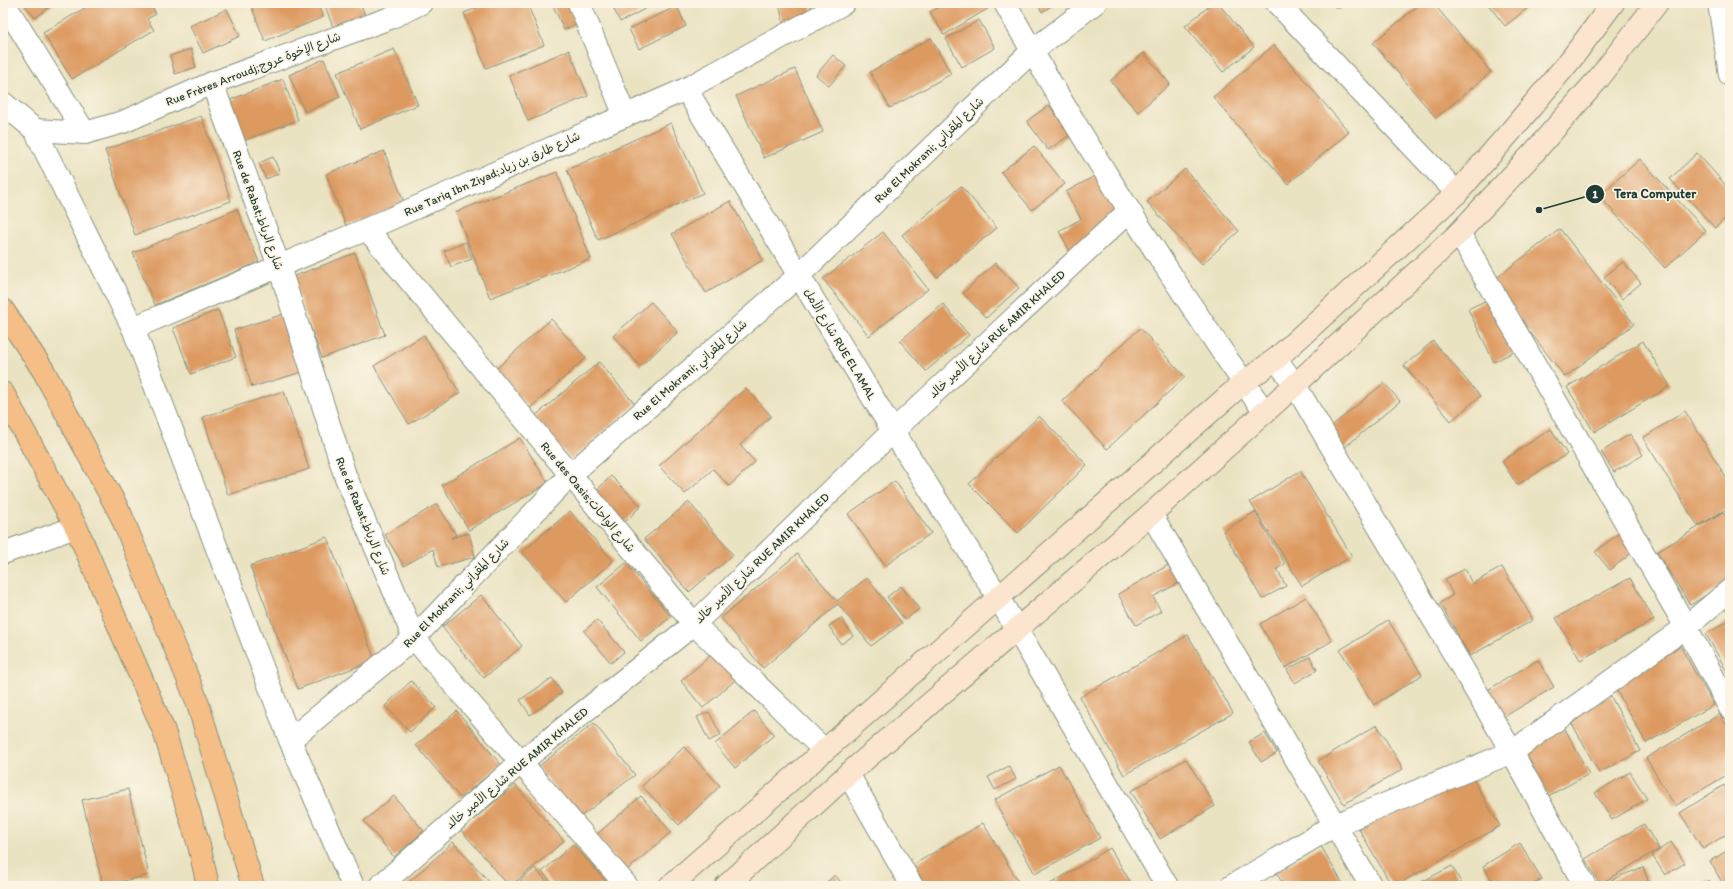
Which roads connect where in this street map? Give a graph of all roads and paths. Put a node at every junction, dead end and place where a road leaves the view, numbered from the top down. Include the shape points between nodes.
1 (4, 3) edge
2 (421, 3) edge
3 (578, 3) edge
4 (844, 3) edge
5 (1005, 3) edge
6 (1095, 3) edge
7 (1277, 3) edge
8 (1613, 3) edge
9 (1657, 3) edge
10 (1719, 3) edge
11 (387, 10) edge
12 (1032, 51) junction
13 (1730, 75) edge
14 (212, 83) junction
15 (686, 89) junction
16 (3, 103) edge
17 (625, 116) junction
18 (36, 130) junction
19 (85, 133) junction
20 (1456, 193) junction
21 (1129, 211) junction
22 (367, 229) junction
23 (1459, 233) junction
24 (279, 266) junction
25 (798, 276) junction
26 (3, 310) edge
27 (133, 328) junction
28 (1276, 359) junction
29 (1243, 383) junction
30 (1295, 385) junction
31 (3, 393) edge
32 (1265, 412) junction
33 (893, 431) junction
34 (570, 475) junction
35 (1150, 514) junction
36 (76, 527) junction
37 (3, 553) edge
38 (1730, 590) edge
39 (998, 597) junction
40 (694, 624) junction
41 (1686, 627) junction
42 (1017, 629) junction
43 (414, 638) junction
44 (1730, 708) edge
45 (290, 740) junction
46 (824, 750) junction
47 (1512, 752) junction
48 (521, 762) junction
49 (848, 774) junction
50 (1335, 825) junction
51 (208, 886) edge
52 (253, 886) edge
53 (353, 886) edge
54 (380, 886) edge
55 (627, 886) edge
56 (670, 886) edge
57 (726, 886) edge
58 (912, 886) edge
59 (1167, 886) edge
60 (1232, 886) edge
61 (1371, 886) edge
62 (1585, 886) edge

1 - 19 street
2 - 11 street, Rue Frères Arroudj;شارع الإخوة عروج
3 - 17 street
4 - 15 street, Rue Tariq Ibn Ziyad;شارع طارق بن زياد
5 - 12 street
6 - 12 street, Rue El Mokrani; شارع المقراني
7 - 20 street
8 - 20 main road via 1557,76
9 - 23 main road via 1542,144
10 - 13 street
11 - 14 street, Rue Frères Arroudj;شارع الإخوة عروج
12 - 21 street
12 - 25 street, Rue El Mokrani; شارع المقراني
14 - 19 street, Rue Frères Arroudj;شارع الإخوة عروج via 123,122
14 - 24 street, Rue de Rabat;شارع الرباط
15 - 17 street, Rue Tariq Ibn Ziyad;شارع طارق بن زياد
15 - 25 street, شارع الأمل RUE EL AMAL
16 - 18 street
17 - 22 street, Rue Tariq Ibn Ziyad;شارع طارق بن زياد
18 - 19 street, Rue Frères Arroudj;شارع الإخوة عروج
18 - 27 street
20 - 28 main road
21 - 29 street
21 - 33 street, شارع الأمير خالد RUE AMIR KHALED
22 - 24 street, Rue Tariq Ibn Ziyad;شارع طارق بن زياد
22 - 34 street, Rue des Oasis;شارع الواحات
23 - 30 main road
23 - 41 street
24 - 27 street, Rue Tariq Ibn Ziyad;شارع طارق بن زياد
24 - 43 street, Rue de Rabat;شارع الرباط via 345,475
25 - 33 street, شارع الأمل RUE EL AMAL
25 - 34 street, Rue El Mokrani; شارع المقراني
26 - 52 highway via 43,370 121,515 197,701
27 - 45 street
28 - 29 main road
28 - 30 street
29 - 32 street
29 - 39 main road
30 - 32 main road
30 - 47 street
31 - 36 highway
32 - 35 main road
33 - 39 street, شارع الأمل RUE EL AMAL
33 - 40 street, شارع الأمير خالد RUE AMIR KHALED
34 - 40 street, Rue des Oasis;شارع الواحات
34 - 43 street, Rue El Mokrani; شارع المقراني
35 - 42 main road
35 - 50 street
36 - 37 street
36 - 51 highway via 164,731 199,845
38 - 41 street
39 - 42 street, شارع الأمل RUE EL AMAL
39 - 46 main road
40 - 46 street, Rue des Oasis;شارع الواحات
40 - 48 street, شارع الأمير خالد RUE AMIR KHALED
41 - 44 street
41 - 47 street
42 - 49 main road
42 - 59 street, شارع الأمل RUE EL AMAL
43 - 45 street, Rue El Mokrani; شارع المقراني
43 - 48 street, Rue de Rabat;شارع الرباط
45 - 53 street
46 - 56 main road
47 - 50 street
47 - 62 street
48 - 54 street, شارع الأمير خالد RUE AMIR KHALED
48 - 55 street, Rue de Rabat;شارع الرباط
49 - 57 main road
49 - 58 street
50 - 60 street
50 - 61 street

